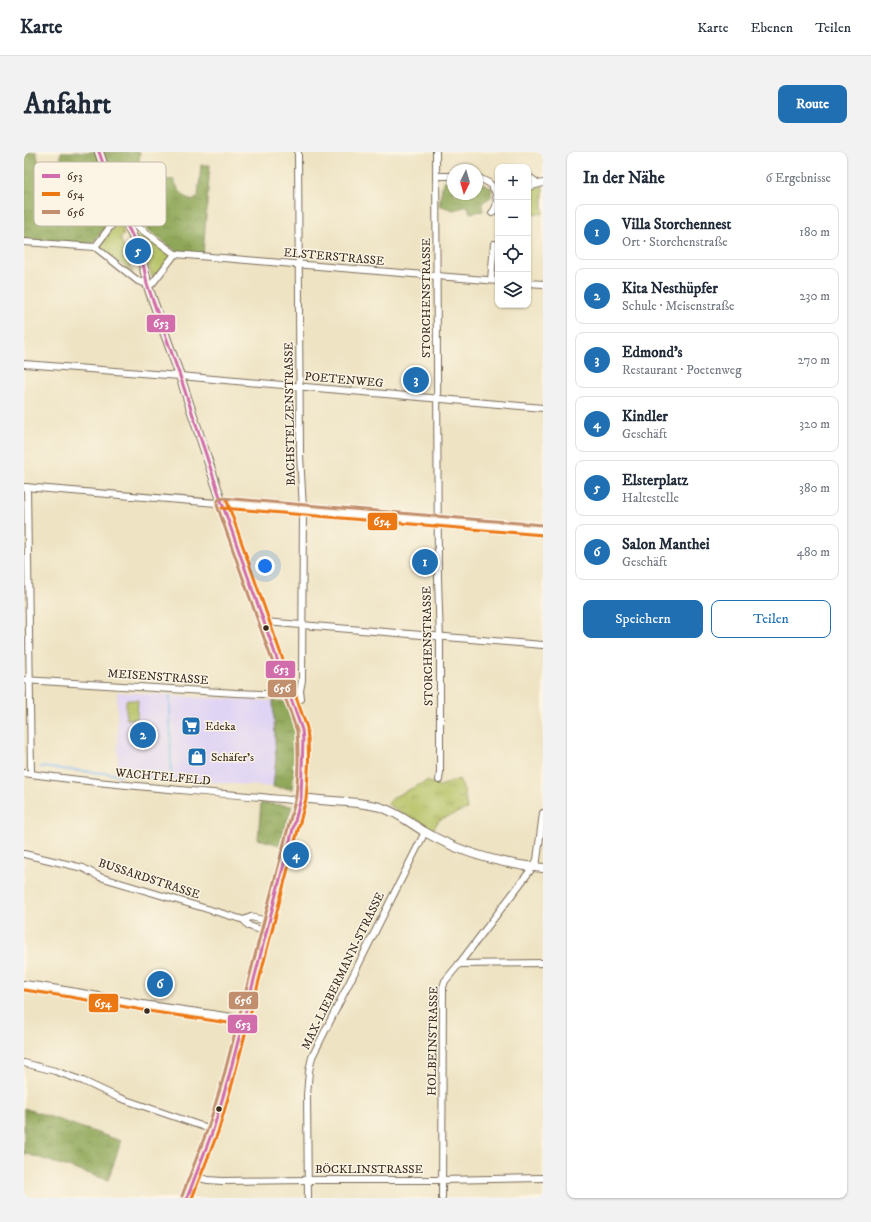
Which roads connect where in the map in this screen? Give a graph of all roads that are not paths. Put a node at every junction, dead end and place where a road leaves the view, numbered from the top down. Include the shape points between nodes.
1 (99, 152) edge
2 (298, 152) edge
3 (436, 152) edge
4 (103, 162) edge
5 (436, 176) junction
6 (447, 176) edge
7 (531, 178) edge
8 (483, 180) edge
9 (541, 184) edge
10 (531, 186) edge
11 (492, 213) dead end
12 (111, 226) edge
13 (123, 226) edge
14 (136, 226) edge
15 (24, 242) edge
16 (494, 244) dead end
17 (95, 247) junction
18 (175, 254) junction
19 (299, 265) junction
20 (438, 276) junction
21 (491, 280) junction
22 (495, 280) edge
23 (531, 283) edge
24 (147, 284) junction
25 (543, 284) edge
26 (24, 364) edge
27 (180, 376) junction
28 (300, 387) junction
29 (438, 399) junction
30 (543, 408) edge
31 (26, 487) edge
32 (222, 503) junction
33 (302, 510) junction
34 (438, 520) junction
35 (543, 530) edge
36 (265, 622) junction
37 (302, 625) junction
38 (440, 636) junction
39 (543, 645) edge
40 (27, 680) edge
41 (290, 695) junction
42 (301, 699) dead end
43 (27, 773) edge
44 (438, 780) dead end
45 (301, 798) junction
46 (543, 813) edge
47 (425, 832) junction
48 (24, 854) edge
49 (533, 867) junction
50 (543, 868) edge
51 (244, 920) junction
52 (270, 922) junction
53 (267, 932) junction
54 (543, 963) edge
55 (459, 964) junction
56 (24, 985) edge
57 (243, 1020) junction
58 (24, 1064) edge
59 (213, 1130) junction
60 (195, 1177) junction
61 (543, 1178) edge
62 (308, 1180) junction
63 (442, 1180) junction
64 (187, 1198) edge
65 (308, 1198) edge
66 (442, 1198) edge

1 - 4 street
2 - 19 street, BACHSTELZENSTRASSE
3 - 5 street, STORCHENSTRASSE
5 - 6 street
5 - 20 street, STORCHENSTRASSE
7 - 9 street
8 - 11 street via 493,187 497,203
9 - 10 street
12 - 17 street
13 - 24 street via 141,276
14 - 18 street
15 - 17 street
16 - 21 street
17 - 24 street via 138,281
18 - 19 street, ELSTERSTRASSE
18 - 24 street via 152,284
19 - 20 street, ELSTERSTRASSE
19 - 28 street, BACHSTELZENSTRASSE
20 - 21 street, ELSTERSTRASSE
20 - 29 street, STORCHENSTRASSE
21 - 22 street, ELSTERSTRASSE
23 - 25 street
24 - 27 street
26 - 27 street, POETENWEG
27 - 28 street, POETENWEG
27 - 32 street
28 - 29 street, POETENWEG
28 - 33 street, BACHSTELZENSTRASSE
29 - 30 street, POETENWEG
29 - 34 street, STORCHENSTRASSE
31 - 32 street
31 - 40 street
32 - 33 street
32 - 36 street
33 - 34 street
33 - 37 street, BACHSTELZENSTRASSE
34 - 35 street
34 - 38 street, STORCHENSTRASSE
36 - 37 street
36 - 41 street
37 - 38 street
37 - 42 street, BACHSTELZENSTRASSE
38 - 39 street
38 - 44 street, STORCHENSTRASSE
40 - 41 street, MEISENSTRASSE
40 - 43 street
41 - 45 street via 302,730
43 - 45 street, WACHTELFELD via 291,800
45 - 47 street via 380,807 395,813
45 - 52 street
46 - 49 street via 537,860
47 - 49 street via 473,854 518,866
47 - 62 street, MAX-LIEBERMANN-STRASSE via 312,1057 308,1071 307,1096
48 - 51 street, BUSSARDSTRASSE via 78,867 100,877
49 - 50 street
49 - 55 street, HOLBEINSTRASSE
51 - 52 street, BUSSARDSTRASSE via 251,917
51 - 53 street, BUSSARDSTRASSE via 249,926
52 - 53 street
53 - 57 street
54 - 55 street
55 - 63 street, HOLBEINSTRASSE via 443,987
56 - 57 street
57 - 59 street
58 - 59 street via 55,1071 117,1097
59 - 60 street
60 - 62 street, BÖCKLINSTRASSE via 222,1181
60 - 64 street
61 - 63 street, BÖCKLINSTRASSE
62 - 63 street, BÖCKLINSTRASSE
62 - 65 street, MAX-LIEBERMANN-STRASSE
63 - 66 street, HOLBEINSTRASSE

